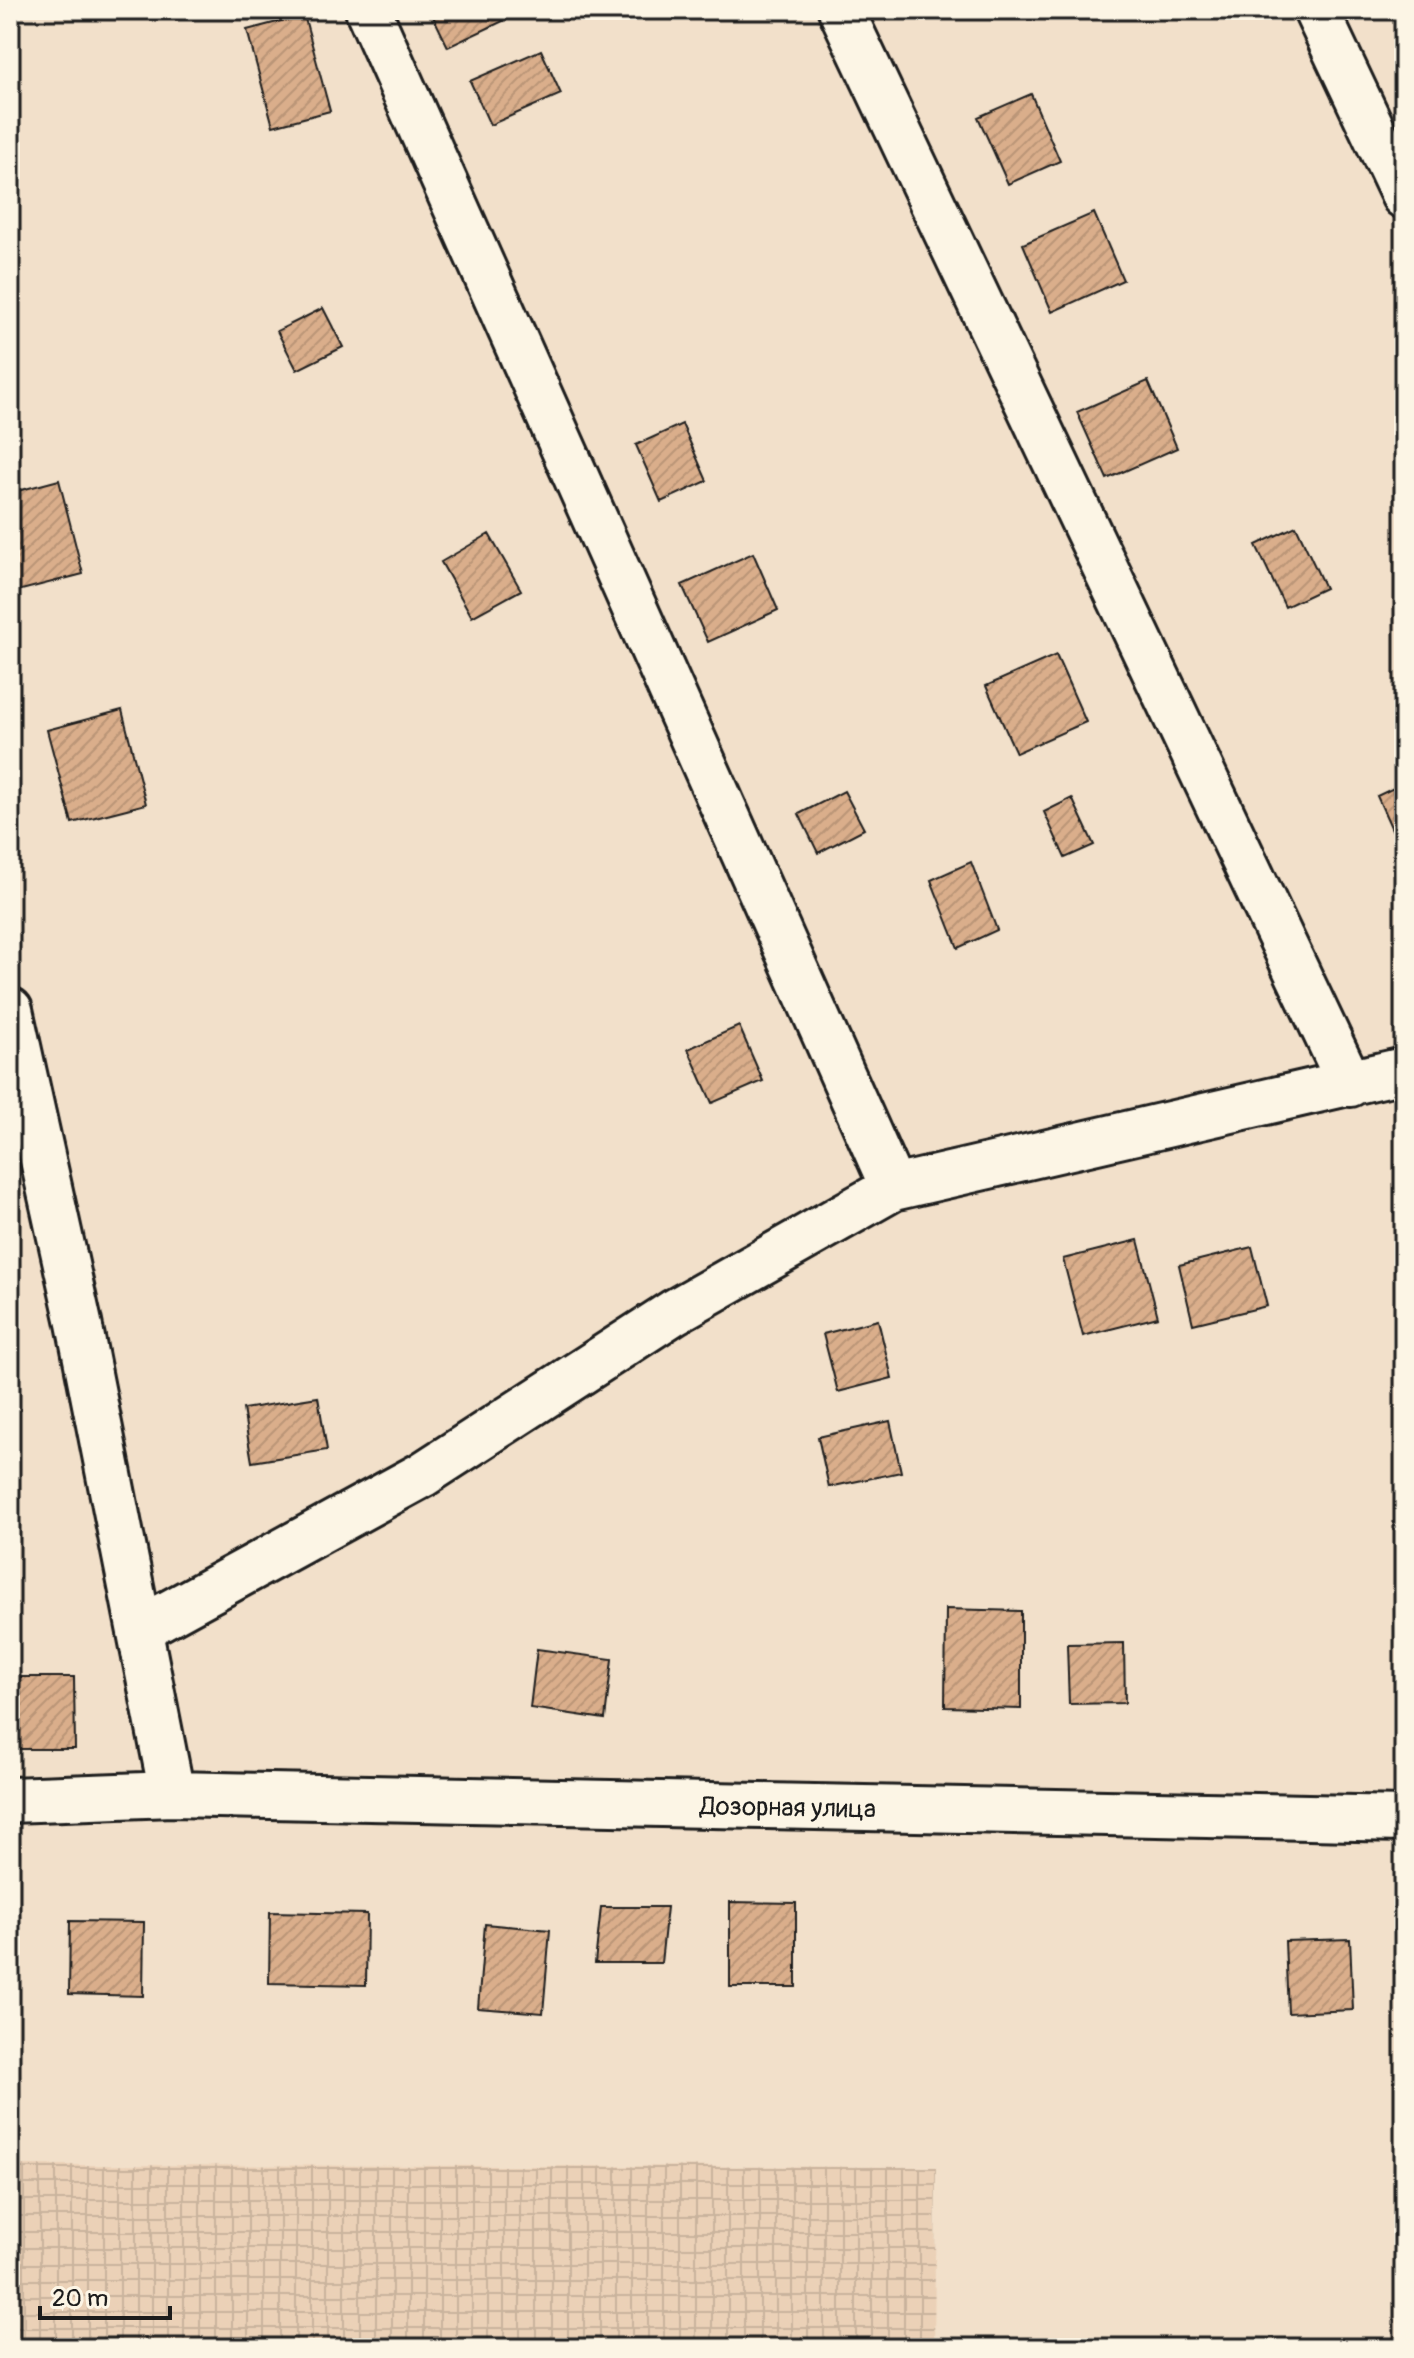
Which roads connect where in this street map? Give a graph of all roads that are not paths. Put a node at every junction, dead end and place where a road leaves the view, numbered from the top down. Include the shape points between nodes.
1 (368, 10) edge
2 (841, 10) edge
3 (1316, 10) edge
4 (1404, 196) edge
5 (10, 1010) edge
6 (1404, 1070) edge
7 (1350, 1084) junction
8 (893, 1188) junction
9 (140, 1629) junction
10 (172, 1794) junction
11 (10, 1800) edge
12 (1404, 1819) edge

1 - 8 street
2 - 7 street
3 - 4 street
5 - 9 street
6 - 7 street
7 - 8 street
8 - 9 street via 674,1312 422,1475
9 - 10 street
10 - 11 street, Дозорная улица
10 - 12 street, Дозорная улица

